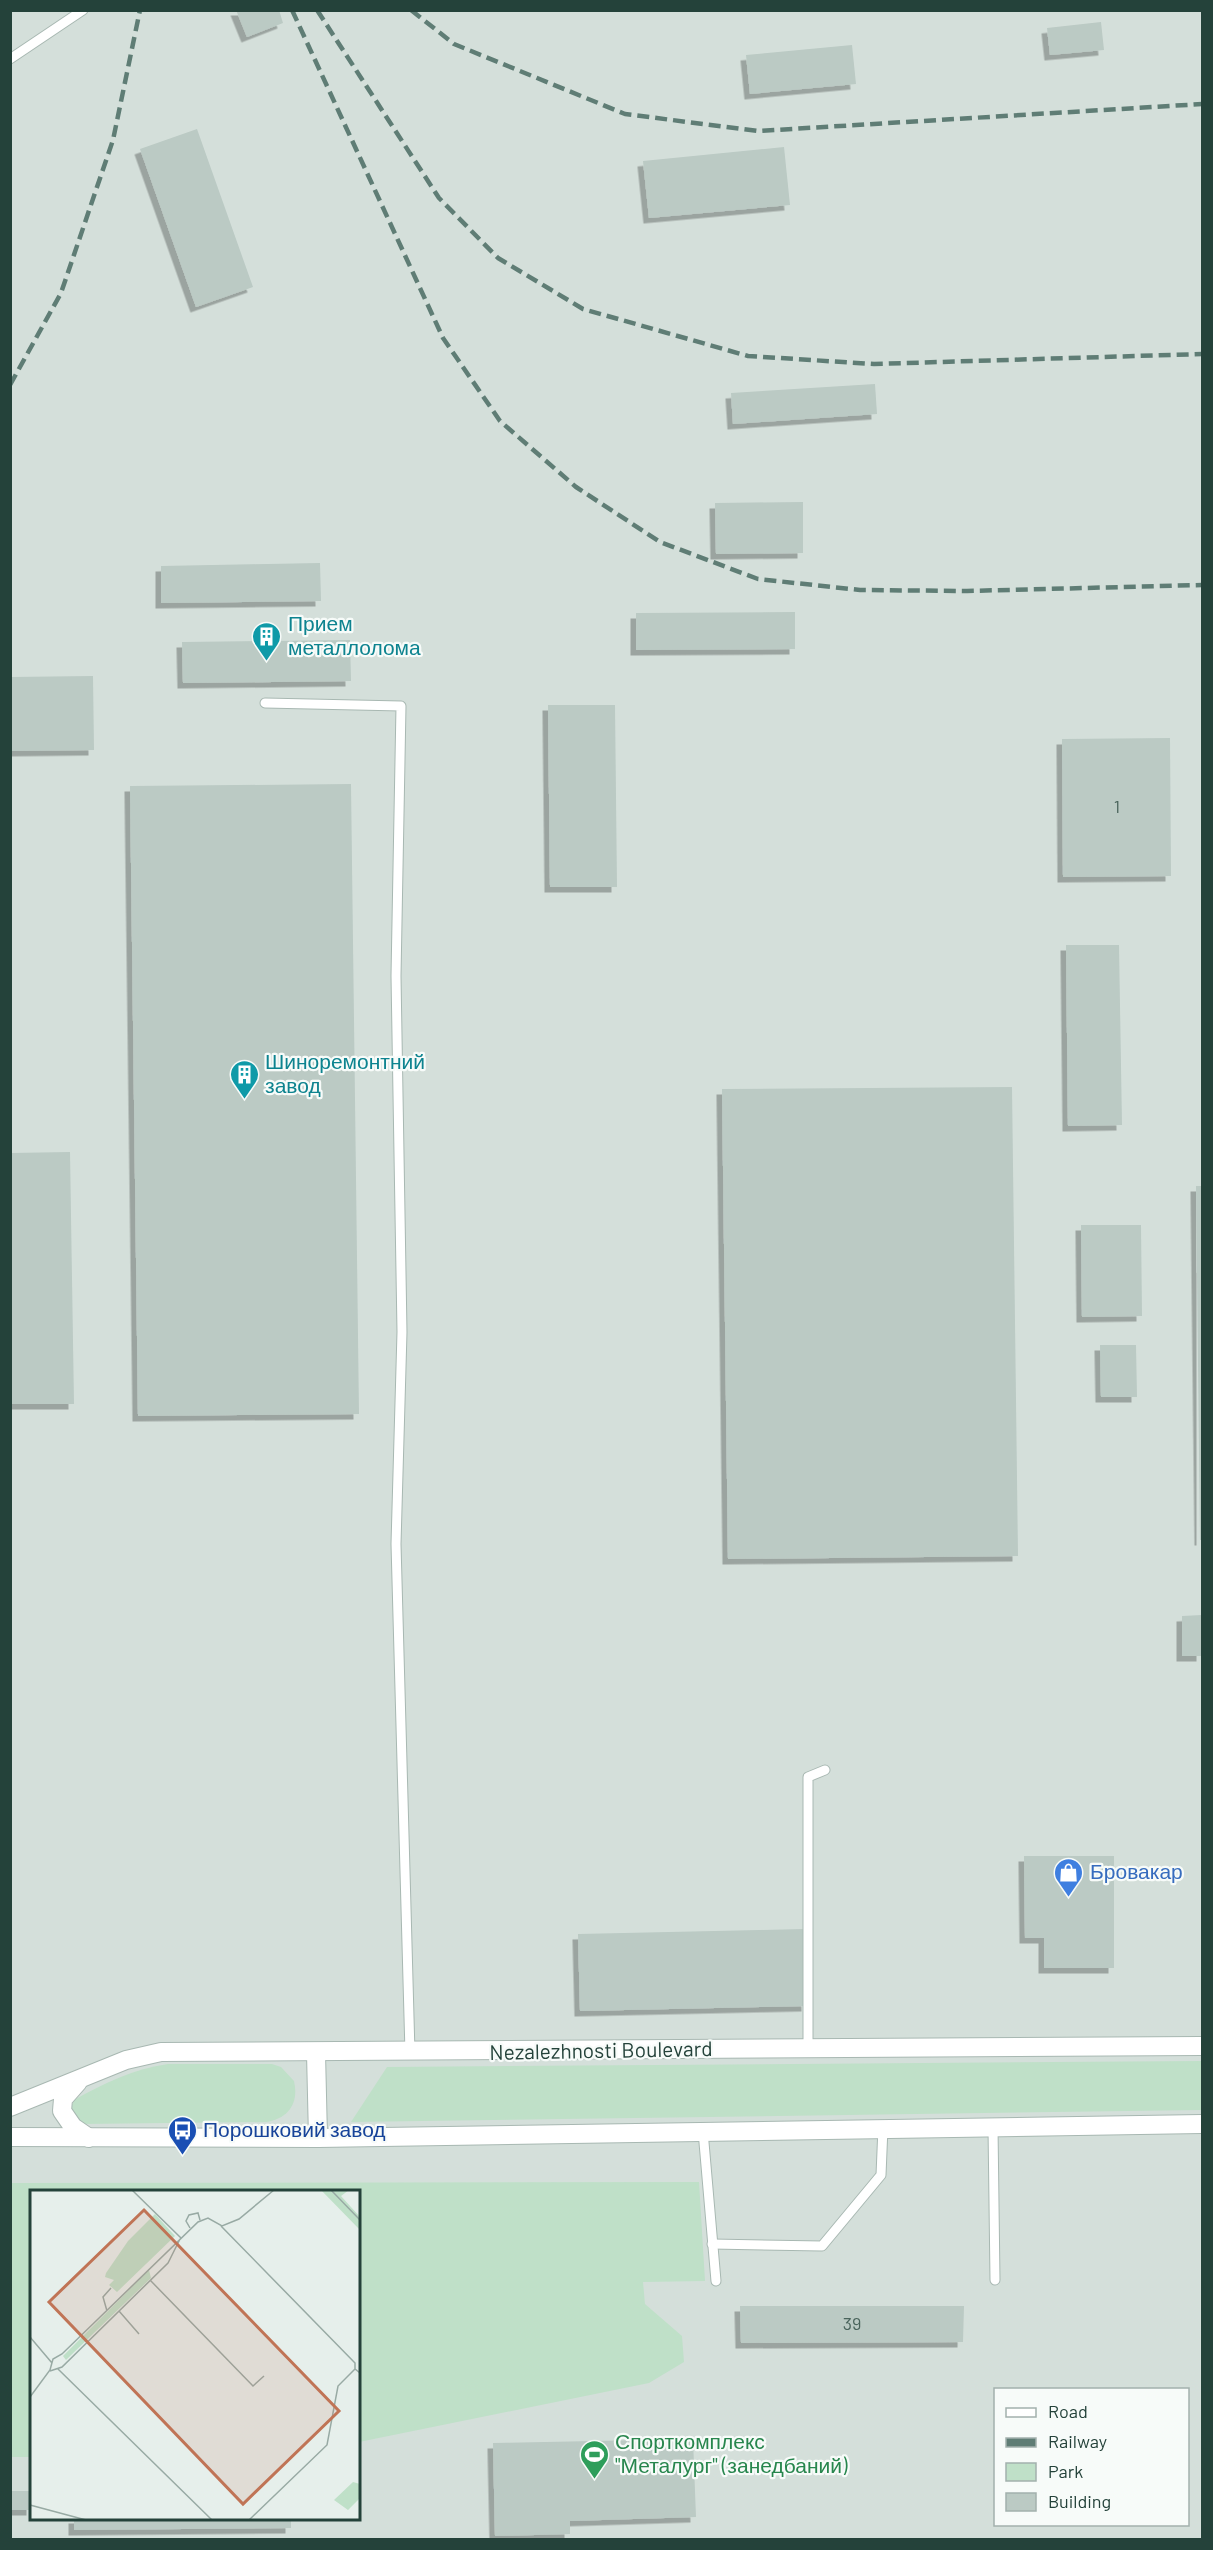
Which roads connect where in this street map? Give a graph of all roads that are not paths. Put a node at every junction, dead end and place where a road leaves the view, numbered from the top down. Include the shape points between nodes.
1 (83, 10) edge
2 (10, 59) edge
3 (265, 702) dead end
4 (825, 1770) dead end
5 (1203, 2046) edge
6 (808, 2049) junction
7 (410, 2052) junction
8 (315, 2053) junction
9 (82, 2078) junction
10 (10, 2107) edge
11 (1203, 2124) edge
12 (883, 2127) junction
13 (993, 2127) junction
14 (703, 2130) junction
15 (10, 2138) edge
16 (89, 2138) junction
17 (318, 2138) junction
18 (712, 2244) junction
19 (995, 2280) dead end
20 (716, 2281) dead end

1 - 2 lane
3 - 7 lane via 401,706 396,976 402,1332 396,1544
4 - 6 lane via 808,1777
5 - 6 street, Nezalezhnosti Boulevard
6 - 7 street, Nezalezhnosti Boulevard
7 - 8 street, Nezalezhnosti Boulevard
8 - 9 street, Nezalezhnosti Boulevard via 161,2052 126,2060
8 - 17 street
9 - 10 street, Nezalezhnosti Boulevard
9 - 16 street via 63,2099 62,2111 73,2127
11 - 13 street
12 - 13 street
12 - 14 street
12 - 18 lane via 880,2175 822,2246
13 - 19 lane
14 - 17 street
14 - 18 lane
15 - 16 street
16 - 17 street
18 - 20 lane

